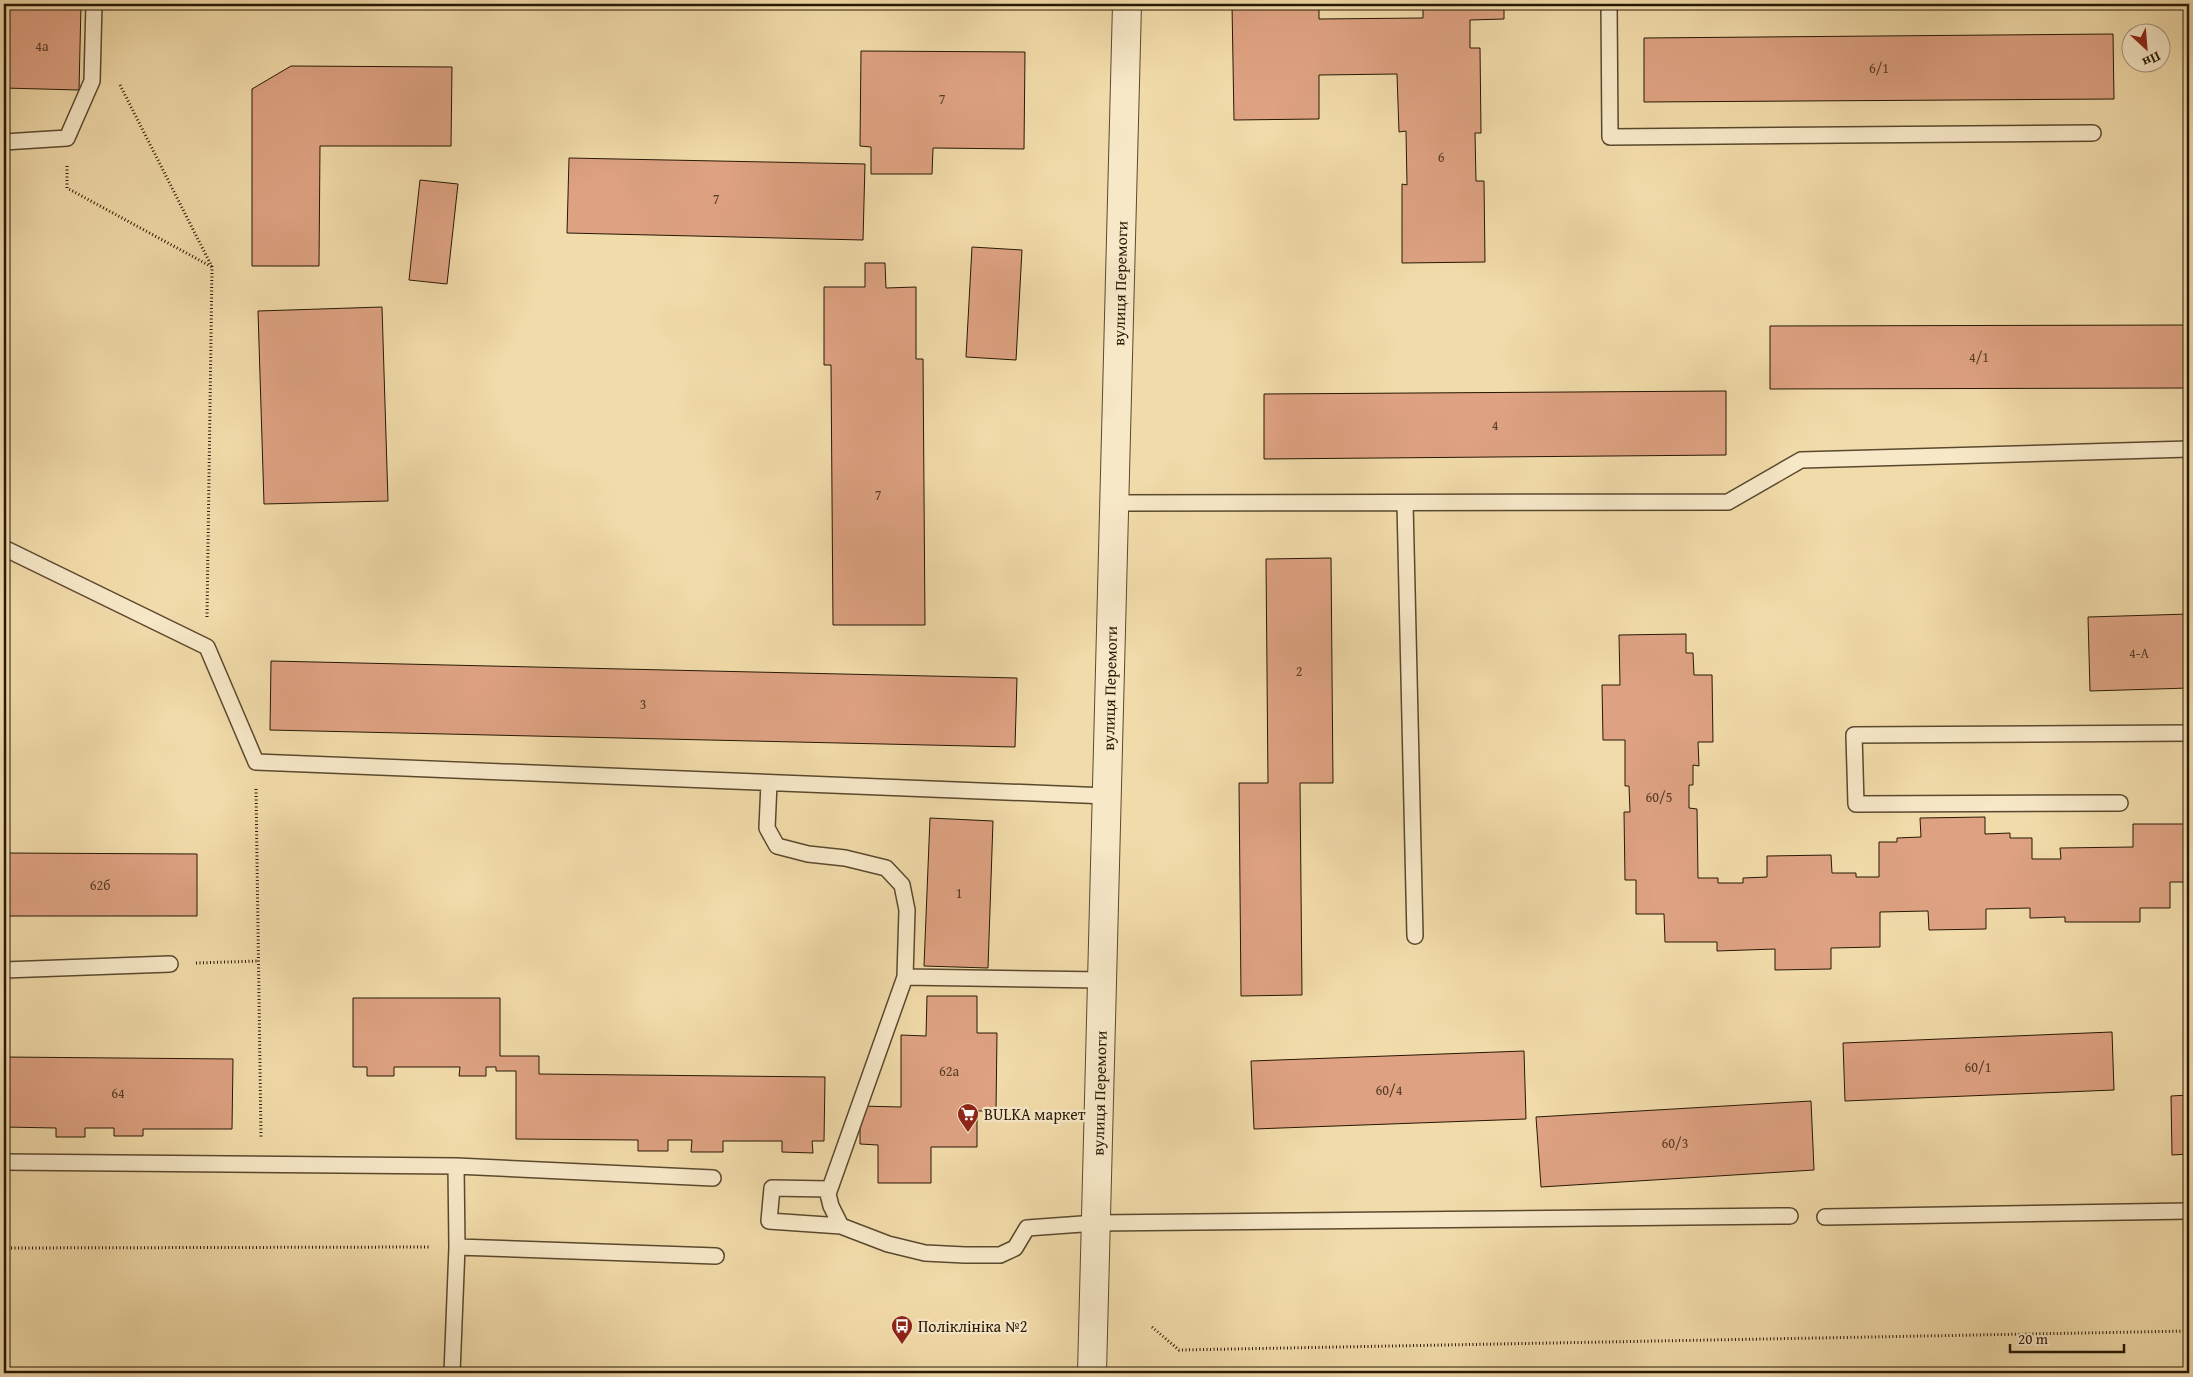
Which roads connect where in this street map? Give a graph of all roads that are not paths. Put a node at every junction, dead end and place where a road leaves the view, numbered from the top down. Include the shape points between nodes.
1 (94, 4) edge
2 (1127, 4) edge
3 (1609, 4) edge
4 (2093, 133) dead end
5 (4, 142) edge
6 (2189, 449) edge
7 (1406, 502) junction
8 (1114, 503) junction
9 (8, 550) road end
10 (2189, 733) edge
11 (769, 783) junction
12 (1106, 796) junction
13 (2120, 802) dead end
14 (1415, 936) dead end
15 (170, 964) road end
16 (4, 970) edge
17 (905, 977) junction
18 (1102, 980) junction
19 (4, 1162) edge
20 (456, 1166) junction
21 (713, 1178) dead end
22 (829, 1189) junction
23 (2189, 1211) edge
24 (1790, 1216) dead end
25 (1825, 1217) dead end
26 (1096, 1223) junction
27 (841, 1226) junction
28 (457, 1247) junction
29 (716, 1256) dead end
30 (452, 1373) edge
31 (1092, 1373) edge

1 - 5 lane via 92,80 67,138
2 - 8 street, вулиця Перемоги
3 - 4 lane via 1610,137
6 - 7 lane via 1801,460 1728,502
7 - 8 lane
7 - 14 lane
8 - 12 street, вулиця Перемоги
9 - 11 lane via 207,647 256,762
10 - 13 lane via 1854,735 1856,804
11 - 12 lane
11 - 17 lane via 767,828 777,846 886,868 902,885 908,936
12 - 18 street, вулиця Перемоги
15 - 16 lane
17 - 18 lane
17 - 22 lane
18 - 26 street, вулиця Перемоги
19 - 20 lane
20 - 21 lane
20 - 28 lane
22 - 27 lane via 831,1206
22 - 27 lane via 772,1188 769,1221
23 - 25 lane
24 - 26 lane
26 - 27 lane via 1027,1228 1015,1248 1000,1255 965,1256 925,1253 888,1244
26 - 31 street, вулиця Перемоги
28 - 29 lane
28 - 30 lane

